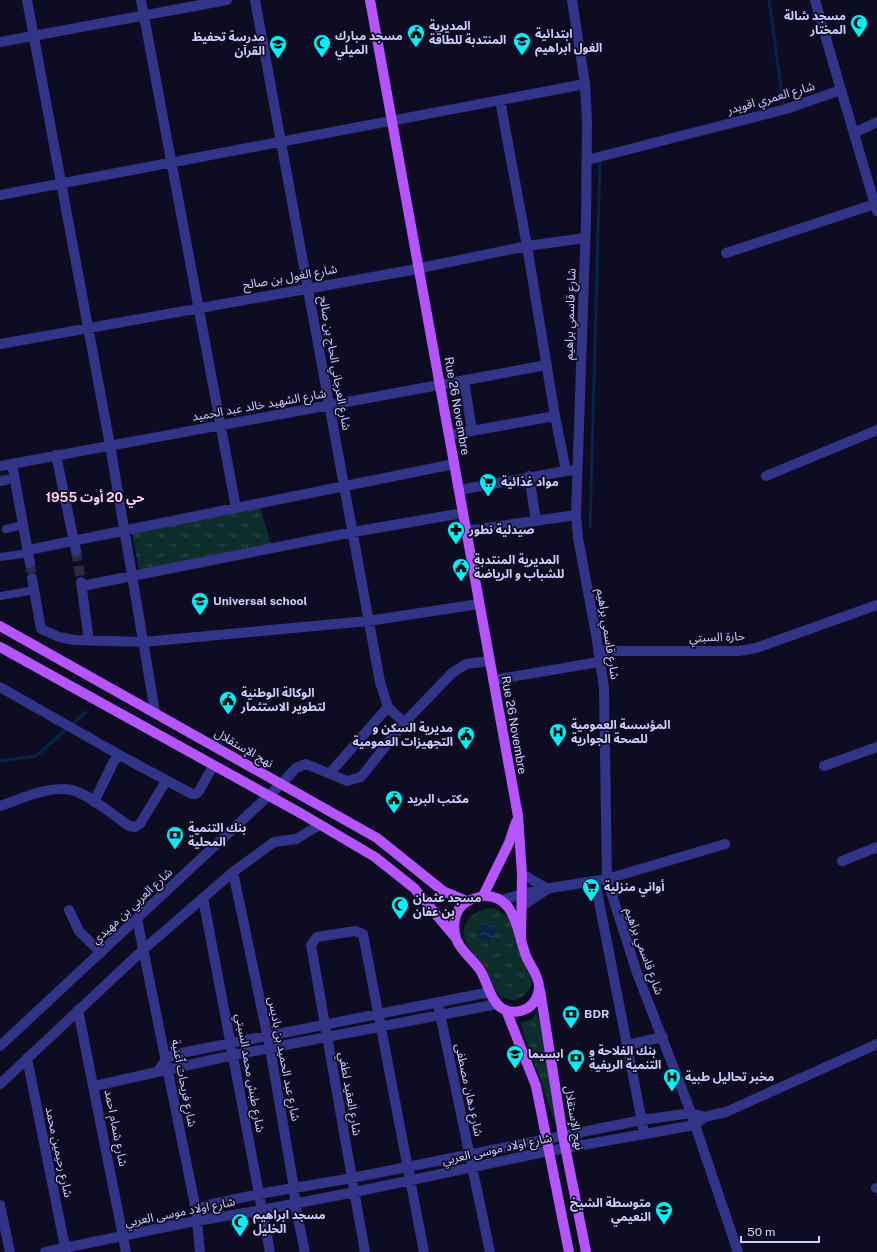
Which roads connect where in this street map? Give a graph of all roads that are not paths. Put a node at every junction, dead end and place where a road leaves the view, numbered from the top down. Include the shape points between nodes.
1 (27, 0) edge
2 (140, 0) edge
3 (226, 0) edge
4 (255, 0) edge
5 (370, 0) edge
6 (572, 0) edge
7 (814, 0) edge
8 (143, 16) junction
9 (34, 36) junction
10 (0, 42) edge
11 (584, 84) junction
12 (841, 90) junction
13 (500, 100) junction
14 (392, 121) junction
15 (877, 122) edge
16 (854, 133) junction
17 (282, 142) junction
18 (587, 160) junction
19 (172, 162) junction
20 (62, 183) junction
21 (0, 195) edge
22 (876, 207) edge
23 (585, 238) junction
24 (527, 246) junction
25 (726, 253) dead end
26 (418, 268) junction
27 (308, 287) junction
28 (198, 307) junction
29 (88, 329) junction
30 (0, 344) edge
31 (546, 365) junction
32 (464, 380) junction
33 (440, 384) junction
34 (330, 405) junction
35 (555, 416) junction
36 (220, 425) junction
37 (877, 430) edge
38 (472, 431) junction
39 (449, 435) junction
40 (110, 445) junction
41 (56, 455) junction
42 (12, 464) junction
43 (454, 464) junction
44 (0, 466) edge
45 (577, 470) junction
46 (566, 471) junction
47 (529, 476) junction
48 (766, 476) dead end
49 (345, 486) junction
50 (459, 490) junction
51 (236, 508) junction
52 (463, 513) junction
53 (576, 515) junction
54 (536, 521) junction
55 (23, 525) junction
56 (3, 530) edge
57 (124, 530) junction
58 (466, 531) junction
59 (353, 532) junction
60 (74, 547) junction
61 (29, 555) junction
62 (0, 557) edge
63 (132, 577) junction
64 (32, 578) tunnel mouth
65 (35, 590) junction
66 (0, 596) edge
67 (877, 605) edge
68 (480, 607) junction
69 (368, 622) junction
70 (0, 626) edge
71 (89, 641) junction
72 (143, 642) junction
73 (0, 648) edge
74 (598, 651) junction
75 (489, 661) junction
76 (599, 662) junction
77 (493, 680) junction
78 (0, 688) edge
79 (388, 707) junction
80 (154, 712) junction
81 (404, 723) junction
82 (877, 747) edge
83 (123, 757) junction
84 (212, 766) junction
85 (824, 766) dead end
86 (330, 773) junction
87 (166, 781) junction
88 (281, 784) junction
89 (269, 796) junction
90 (94, 802) junction
91 (0, 806) edge
92 (518, 816) junction
93 (320, 825) junction
94 (725, 844) dead end
95 (877, 847) edge
96 (842, 861) dead end
97 (233, 872) junction
98 (522, 874) junction
99 (606, 879) junction
100 (595, 881) junction
101 (548, 889) junction
102 (522, 894) junction
103 (483, 896) junction
104 (203, 898) junction
105 (501, 900) junction
106 (467, 901) junction
107 (522, 906) junction
108 (69, 910) dead end
109 (137, 919) junction
110 (455, 937) junction
111 (521, 941) junction
112 (144, 949) junction
113 (101, 952) junction
114 (539, 987) junction
115 (490, 992) junction
116 (437, 1003) junction
117 (501, 1007) junction
118 (78, 1010) junction
119 (378, 1014) junction
120 (440, 1015) junction
121 (324, 1025) junction
122 (381, 1027) junction
123 (267, 1036) junction
124 (663, 1037) junction
125 (326, 1038) junction
126 (231, 1043) junction
127 (877, 1044) edge
128 (627, 1045) junction
129 (0, 1046) edge
130 (270, 1048) junction
131 (234, 1055) junction
132 (27, 1058) junction
133 (166, 1059) junction
134 (164, 1071) junction
135 (0, 1084) edge
136 (94, 1086) junction
137 (691, 1113) junction
138 (704, 1117) junction
139 (642, 1120) junction
140 (694, 1125) junction
141 (644, 1133) junction
142 (563, 1136) junction
143 (547, 1139) junction
144 (566, 1148) junction
145 (549, 1151) junction
146 (469, 1155) junction
147 (407, 1166) junction
148 (472, 1168) junction
149 (352, 1178) junction
150 (410, 1180) junction
151 (294, 1188) junction
152 (355, 1192) junction
153 (259, 1194) junction
154 (294, 1204) junction
155 (0, 1205) edge
156 (196, 1210) junction
157 (262, 1210) junction
158 (197, 1220) junction
159 (123, 1236) junction
160 (66, 1250) edge
161 (10, 1252) edge
162 (45, 1252) edge
163 (126, 1252) edge
164 (200, 1252) edge
165 (270, 1252) edge
166 (305, 1252) edge
167 (365, 1252) edge
168 (424, 1252) edge
169 (490, 1252) edge
170 (570, 1252) edge
171 (586, 1252) edge
172 (738, 1252) edge

1 - 9 street
2 - 8 street
3 - 8 street
4 - 17 street, شارع العرجاني الحاج بن صالح
5 - 14 main road, Rue 26 Novembre
6 - 11 street, شارع قاسمي براهيم
7 - 12 street
8 - 9 street
8 - 19 street
9 - 10 street
9 - 20 street
11 - 13 street
11 - 18 street, شارع قاسمي براهيم
12 - 16 street
12 - 18 street, شارع العمري اقويدر via 786,109
13 - 14 street
13 - 24 street
14 - 17 street
14 - 26 main road, Rue 26 Novembre
15 - 16 street
16 - 22 street
17 - 19 street
17 - 27 street, شارع العرجاني الحاج بن صالح
18 - 23 street, شارع قاسمي براهيم
19 - 20 street
19 - 28 street
20 - 21 street
20 - 29 street
22 - 25 street
23 - 24 street, شارع الغول بن صالح
23 - 45 street, شارع قاسمي براهيم
24 - 26 street, شارع الغول بن صالح
24 - 31 street
26 - 27 street, شارع الغول بن صالح
26 - 33 main road, Rue 26 Novembre
27 - 28 street, شارع الغول بن صالح
27 - 34 street, شارع العرجاني الحاج بن صالح
28 - 29 street, شارع الغول بن صالح
28 - 36 street
29 - 30 street, شارع الغول بن صالح
29 - 40 street
31 - 32 street, شارع الشهيد خالد عبد الحميد
31 - 35 street
32 - 33 street, شارع الشهيد خالد عبد الحميد
32 - 38 street
33 - 34 street, شارع الشهيد خالد عبد الحميد
33 - 39 main road, Rue 26 Novembre
34 - 36 street, شارع الشهيد خالد عبد الحميد
34 - 49 street, شارع العرجاني الحاج بن صالح
35 - 38 street
35 - 46 street
36 - 40 street, شارع الشهيد خالد عبد الحميد
36 - 51 street
37 - 48 street
38 - 39 street
39 - 43 main road, Rue 26 Novembre
40 - 41 street, شارع الشهيد خالد عبد الحميد
40 - 57 street
41 - 42 street, شارع الشهيد خالد عبد الحميد
41 - 60 street
42 - 44 street, شارع الشهيد خالد عبد الحميد
42 - 55 street
43 - 49 street
43 - 50 main road, Rue 26 Novembre
45 - 46 street
45 - 53 street, شارع قاسمي براهيم
46 - 47 street
47 - 50 street
47 - 54 street
49 - 51 street
49 - 59 street, شارع العرجاني الحاج بن صالح
50 - 52 main road, Rue 26 Novembre
51 - 57 street
52 - 58 main road, Rue 26 Novembre
52 - 59 street
53 - 54 street
53 - 74 street, شارع قاسمي براهيم
54 - 58 street
55 - 56 street
55 - 61 street
57 - 60 street
57 - 63 street
58 - 68 main road, Rue 26 Novembre
59 - 63 street
59 - 69 street, شارع العرجاني الحاج بن صالح
60 - 61 street
61 - 62 street
63 - 71 street via 82,584
63 - 72 street
64 - 65 street
65 - 66 street
65 - 71 street via 41,629 59,637
67 - 74 street, حارة السبتي via 756,648 739,651
68 - 69 street
68 - 75 main road, Rue 26 Novembre
69 - 72 street
69 - 79 street, شارع العرجاني الحاج بن صالح via 380,682
70 - 80 main road, نهج الإستقلال
71 - 72 street
72 - 80 street
73 - 84 main road
74 - 76 street, شارع قاسمي براهيم
75 - 77 main road, Rue 26 Novembre
75 - 81 street via 466,664 452,674
76 - 77 street
76 - 99 street, شارع قاسمي براهيم via 604,688
77 - 92 main road, Rue 26 Novembre
78 - 83 street
79 - 81 street, شارع العرجاني الحاج بن صالح
79 - 86 street
80 - 88 main road, نهج الإستقلال
81 - 86 street via 361,777 347,781
82 - 85 street
83 - 87 street
83 - 90 street via 114,760
84 - 87 street via 196,794
84 - 89 main road
86 - 88 street, شارع العربي بن مهيدي via 302,764
87 - 90 street via 140,824 135,827 129,826
88 - 89 street, شارع العربي بن مهيدي
88 - 106 main road, نهج الإستقلال via 377,838 443,891
89 - 93 main road
89 - 109 street, شارع العربي بن مهيدي
90 - 91 street via 70,790 52,790
92 - 98 main road, Rue 26 Novembre
92 - 103 main road, Rue 26 Novembre via 509,842
93 - 97 street via 296,839 274,842
93 - 110 main road via 375,858 414,888
94 - 99 street
95 - 96 street
97 - 104 street
97 - 123 street, شارع عبد الحميد بن باديس
98 - 101 street
98 - 102 main road, Rue 26 Novembre
99 - 100 street
99 - 124 street, شارع قاسمي براهيم via 637,973
100 - 101 street
100 - 128 street
101 - 102 street
101 - 107 street
102 - 105 street
102 - 107 main road, Rue 26 Novembre
103 - 105 main road
103 - 106 main road
104 - 112 street
104 - 126 street, شارع طبش محمد السبتي
105 - 111 main road, نهج الإستقلال via 511,909
106 - 110 main road via 457,912 454,924
107 - 111 main road, Rue 26 Novembre
108 - 113 street via 80,931
109 - 112 street, شارع فريحات ٱغنية
109 - 113 street, شارع العربي بن مهيدي
110 - 115 main road via 479,969
111 - 114 main road, نهج الإستقلال
112 - 118 street
112 - 133 street, شارع فريحات ٱغنية
113 - 129 street, شارع العربي بن مهيدي
114 - 117 main road via 538,996 526,1010 516,1012
114 - 142 main road, نهج الإستقلال
115 - 116 street
115 - 117 main road
116 - 119 street
116 - 120 street, شارع دهان مصطفى
117 - 120 street
117 - 143 main road via 535,1080
118 - 132 street
118 - 136 street, شارع شمام احمد
119 - 121 street
119 - 121 street, شارع العقيد لطفي via 363,934 355,931 317,937 311,945
119 - 122 street
120 - 122 street
120 - 146 street, شارع دهان مصطفى
121 - 123 street
121 - 125 street, شارع العقيد لطفي
122 - 125 street
122 - 147 street
123 - 126 street
123 - 130 street, شارع عبد الحميد بن باديس
124 - 128 street
124 - 137 street, شارع قاسمي براهيم
125 - 130 street
125 - 149 street, شارع العقيد لطفي
126 - 131 street, شارع طبش محمد السبتي
126 - 133 street via 176,1054
127 - 138 street via 726,1112
128 - 139 street
130 - 131 street
130 - 151 street, شارع عبد الحميد بن باديس
131 - 134 street
131 - 153 street, شارع طبش محمد السبتي
132 - 135 street
132 - 160 street, شارع رحيمين محمد
133 - 134 street, شارع فريحات ٱغنية
134 - 136 street
134 - 156 street, شارع فريحات ٱغنية
136 - 159 street, شارع شمام احمد
137 - 138 street, شارع اولاد موسى العربي
137 - 139 street, شارع اولاد موسى العربي
137 - 140 street, شارع قاسمي براهيم
138 - 140 street, شارع اولاد موسى العربي
139 - 141 street
139 - 142 street, شارع اولاد موسى العربي
140 - 141 street, شارع اولاد موسى العربي
140 - 172 street, شارع قاسمي براهيم
141 - 144 street, شارع اولاد موسى العربي
142 - 143 street, شارع اولاد موسى العربي
142 - 144 main road, نهج الإستقلال
143 - 145 main road
143 - 146 street, شارع اولاد موسى العربي
144 - 145 street, شارع اولاد موسى العربي
144 - 171 main road, نهج الإستقلال
145 - 148 street, شارع اولاد موسى العربي
145 - 170 main road
146 - 147 street, شارع اولاد موسى العربي
146 - 148 street, شارع دهان مصطفى
147 - 149 street, شارع اولاد موسى العربي
147 - 150 street
148 - 150 street, شارع اولاد موسى العربي
148 - 169 street, شارع دهان مصطفى
149 - 151 street, شارع اولاد موسى العربي
149 - 152 street, شارع العقيد لطفي
150 - 152 street, شارع اولاد موسى العربي
150 - 168 street
151 - 153 street, شارع اولاد موسى العربي
151 - 154 street, شارع عبد الحميد بن باديس
152 - 154 street, شارع اولاد موسى العربي
152 - 167 street, شارع العقيد لطفي
153 - 156 street, شارع اولاد موسى العربي
153 - 157 street, شارع طبش محمد السبتي
154 - 157 street, شارع اولاد موسى العربي
154 - 166 street, شارع عبد الحميد بن باديس
155 - 161 street
156 - 158 street, شارع فريحات ٱغنية
157 - 158 street, شارع اولاد موسى العربي
157 - 165 street, شارع طبش محمد السبتي
158 - 159 street, شارع اولاد موسى العربي
158 - 164 street, شارع فريحات ٱغنية
159 - 160 street, شارع اولاد موسى العربي
159 - 163 street, شارع شمام احمد
160 - 162 street, شارع اولاد موسى العربي

